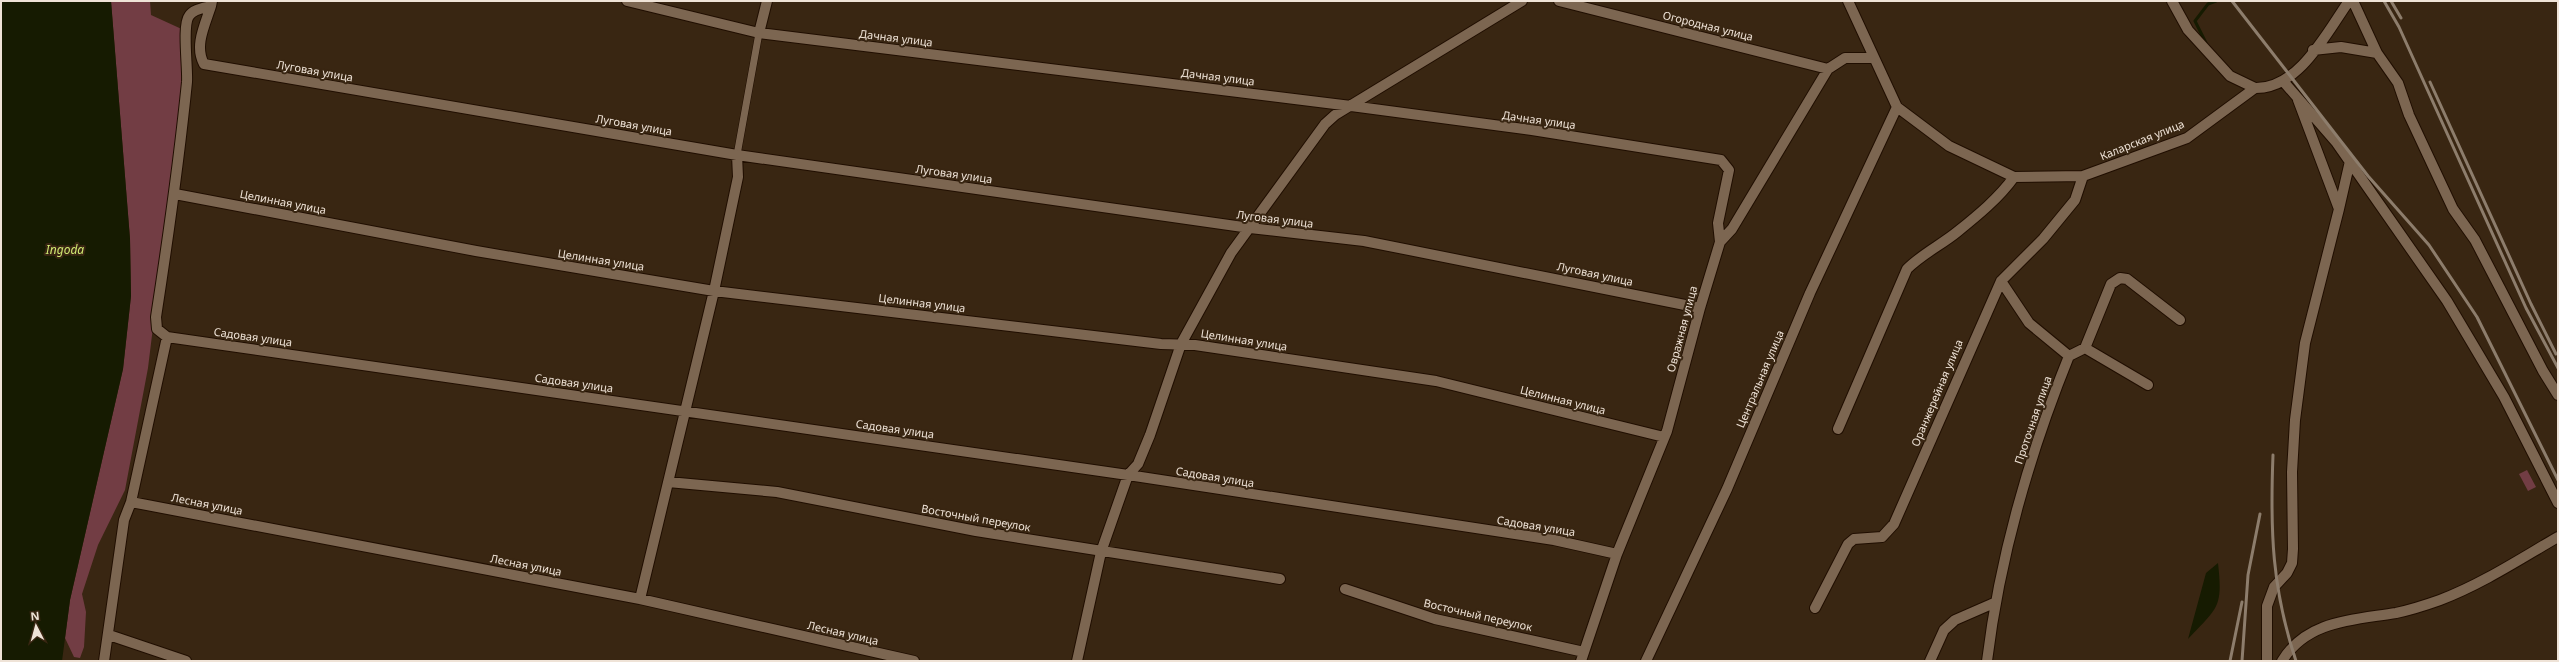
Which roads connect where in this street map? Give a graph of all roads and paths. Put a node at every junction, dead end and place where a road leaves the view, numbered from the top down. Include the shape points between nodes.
1 (627, 1) edge
2 (767, 1) edge
3 (1522, 1) edge
4 (1559, 1) edge
5 (1848, 1) edge
6 (2172, 1) edge
7 (2350, 1) edge
8 (2353, 1) edge
9 (212, 4) edge
10 (759, 33) junction
11 (2313, 50) junction
12 (2376, 53) junction
13 (1874, 58) junction
14 (1828, 69) junction
15 (2283, 81) junction
16 (2255, 88) junction
17 (2298, 100) junction
18 (1351, 106) junction
19 (1897, 107) junction
20 (737, 155) junction
21 (2350, 161) junction
22 (2083, 176) junction
23 (2014, 177) junction
24 (175, 194) junction
25 (2339, 209) junction
26 (1250, 228) junction
27 (1720, 242) junction
28 (2001, 281) junction
29 (714, 291) junction
30 (1700, 308) junction
31 (2180, 320) dead end
32 (167, 337) junction
33 (1181, 344) junction
34 (2085, 348) junction
35 (2069, 356) junction
36 (2148, 385) dead end
37 (2558, 395) edge
38 (685, 411) junction
39 (1838, 429) dead end
40 (1664, 437) junction
41 (1128, 475) junction
42 (668, 482) junction
43 (131, 502) junction
44 (2558, 503) edge
45 (2558, 536) edge
46 (1101, 552) junction
47 (1617, 554) junction
48 (1280, 579) dead end
49 (1345, 589) dead end
50 (640, 599) junction
51 (1994, 603) junction
52 (1815, 608) dead end
53 (109, 635) junction
54 (1583, 657) edge
55 (104, 661) edge
56 (186, 661) edge
57 (914, 661) edge
58 (1077, 661) edge
59 (1646, 661) edge
60 (1930, 661) edge
61 (1987, 661) edge
62 (2267, 661) edge
63 (2281, 661) edge

1 - 10 street, Дачная улица
2 - 10 street
3 - 18 street
4 - 14 street, Огородная улица
5 - 13 street
6 - 16 street via 2188,30 2230,76
7 - 11 street, Каларская улица
8 - 12 street
9 - 20 street, Луговая улица via 199,45 204,64
9 - 24 street via 188,16 186,25 188,67
10 - 18 street, Дачная улица
10 - 20 street
11 - 12 street via 2341,47
11 - 15 street, Каларская улица via 2303,64
12 - 37 street via 2398,83 2409,115 2453,209 2475,240
13 - 14 street, Овражная улица via 1845,58
13 - 19 street
14 - 27 street, Овражная улица via 1732,229
15 - 16 street, Каларская улица via 2268,88
15 - 17 street
16 - 22 street, Каларская улица via 2187,138
17 - 21 street via 2316,116
17 - 25 street
18 - 26 street via 1325,124
18 - 27 street, Дачная улица via 1532,130 1721,160 1730,170 1718,223
19 - 23 street via 1949,146
19 - 59 street, Центральная улица via 1810,293 1727,489
20 - 26 street, Луговая улица
20 - 29 street via 738,177
21 - 25 street
21 - 44 street via 2447,301 2504,397
22 - 23 street, Каларская улица
22 - 28 street, Оранжерейная улица via 2074,200 2043,239
23 - 39 street via 2004,191 1957,233 1916,260 1907,269
24 - 29 street, Целинная улица via 476,251
24 - 32 street via 156,317 157,329
25 - 62 street via 2305,343 2295,420 2292,472 2293,556 2287,573 2274,587 2267,606
26 - 30 street, Луговая улица via 1380,244
26 - 33 street via 1231,253
27 - 30 street, Овражная улица
28 - 35 street via 2029,323
28 - 52 street, Оранжерейная улица via 1894,524 1882,537 1854,539 1848,544
29 - 33 street, Целинная улица
29 - 38 street
30 - 40 street, Овражная улица
31 - 34 street via 2127,279 2120,278 2111,284
32 - 38 street, Садовая улица
32 - 43 street
33 - 40 street, Целинная улица via 1436,381
33 - 41 street via 1150,435 1138,464
34 - 35 street
34 - 36 street
35 - 51 street, Проточная улица via 2043,421 2019,497
38 - 41 street, Садовая улица
38 - 42 street
40 - 47 street, Овражная улица
41 - 46 street
41 - 47 street, Садовая улица via 1554,540
42 - 46 street, Восточный переулок via 777,492 976,531
42 - 50 street
43 - 50 street, Лесная улица
43 - 53 street via 124,520
45 - 63 street via 2491,576 2440,600 2397,613 2350,618 2322,627 2292,648
46 - 48 street, Восточный переулок
46 - 58 street
47 - 54 street, Овражная улица
49 - 54 street, Восточный переулок via 1434,619
50 - 57 street, Лесная улица
51 - 60 street via 1955,620 1944,630
51 - 61 street, Проточная улица
53 - 55 street
53 - 56 street

